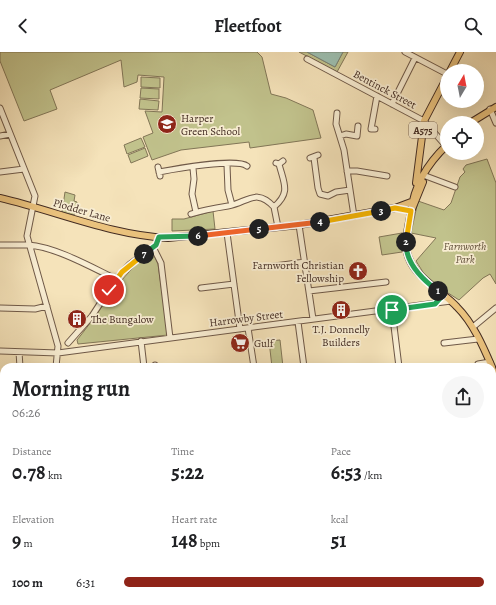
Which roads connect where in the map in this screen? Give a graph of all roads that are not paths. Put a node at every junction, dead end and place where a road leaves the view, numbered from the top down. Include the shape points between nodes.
1 (404, 52) edge
2 (460, 52) edge
3 (415, 58) junction
4 (308, 59) dead end
5 (454, 64) edge
6 (440, 70) edge
7 (440, 90) edge
8 (377, 96) junction
9 (392, 104) junction
10 (0, 108) edge
11 (493, 108) edge
12 (337, 113) dead end
13 (481, 116) edge
14 (424, 121) junction
15 (496, 123) edge
16 (358, 126) dead end
17 (375, 129) dead end
18 (10, 134) junction
19 (0, 136) edge
20 (340, 136) junction
21 (440, 138) edge
22 (440, 152) edge
23 (314, 157) dead end
24 (244, 163) dead end
25 (279, 163) dead end
26 (228, 164) junction
27 (193, 168) junction
28 (24, 169) junction
29 (0, 172) edge
30 (159, 172) dead end
31 (347, 172) junction
32 (424, 175) junction
33 (387, 176) dead end
34 (455, 187) dead end
35 (416, 188) junction
36 (350, 190) junction
37 (0, 198) edge
38 (411, 202) junction
39 (232, 205) junction
40 (35, 207) junction
41 (274, 207) junction
42 (395, 208) junction
43 (411, 211) junction
44 (354, 216) junction
45 (300, 225) junction
46 (278, 227) junction
47 (227, 233) junction
48 (159, 237) junction
49 (0, 245) edge
50 (29, 245) junction
51 (153, 248) junction
52 (305, 262) junction
53 (270, 268) dead end
54 (116, 279) junction
55 (386, 282) dead end
56 (234, 284) junction
57 (202, 288) dead end
58 (309, 291) junction
59 (443, 295) junction
60 (451, 301) junction
61 (435, 304) junction
62 (47, 306) junction
63 (0, 308) edge
64 (496, 308) edge
65 (392, 310) junction
66 (313, 319) junction
67 (298, 322) junction
68 (473, 327) junction
69 (248, 328) junction
70 (240, 329) junction
71 (170, 338) junction
72 (478, 339) junction
73 (141, 341) junction
74 (71, 342) dead end
75 (444, 343) dead end
76 (0, 351) edge
77 (19, 352) junction
78 (58, 353) junction
79 (20, 363) edge
80 (57, 363) edge
81 (144, 363) edge
82 (253, 363) edge
83 (303, 363) edge
84 (399, 363) edge
85 (490, 363) edge

1 - 3 street
2 - 5 main road
3 - 6 street
3 - 9 street
4 - 8 street, Bentinck Street
7 - 14 main road, A575
8 - 9 street, Bentinck Street
8 - 17 street via 371,129
9 - 14 street, Bentinck Street
10 - 18 street
11 - 13 main road
11 - 15 street
12 - 20 street via 336,124
14 - 21 street, Bentinck Street
14 - 35 main road, A575
16 - 20 street via 357,136
18 - 19 street
18 - 28 street
20 - 31 street
22 - 32 main road, A575 via 427,167
23 - 36 street via 318,188 322,195 328,196
24 - 26 street
25 - 41 street via 285,194
26 - 27 street via 208,164
26 - 39 street via 228,190
27 - 30 street
27 - 39 street via 193,213
28 - 29 street
28 - 40 street via 35,196
31 - 33 street
31 - 36 street
32 - 34 street
32 - 35 main road, A575
32 - 43 main road, A575
35 - 38 main road, A575
36 - 44 street
37 - 40 main road, Plodder Lane
38 - 42 main road
38 - 43 main road, A575
39 - 41 street via 255,197 266,200
40 - 48 main road, Plodder Lane via 94,226
40 - 50 street via 28,227
41 - 46 street
42 - 43 main road
42 - 44 main road, Plodder Lane
43 - 59 main road, A575 via 406,246 408,255 423,278
44 - 45 main road, Plodder Lane
45 - 46 main road, Plodder Lane
45 - 52 street
46 - 47 main road, Plodder Lane
47 - 48 main road, Plodder Lane
47 - 56 street
48 - 51 street
49 - 50 street
50 - 54 street via 78,260
50 - 62 street
51 - 54 street via 130,264
51 - 71 street via 161,263
52 - 53 street
52 - 58 street
54 - 74 street
55 - 58 street
56 - 57 street
56 - 70 street
58 - 66 street
59 - 60 main road, A575
59 - 61 street
60 - 61 street, Harrowby Street
60 - 68 main road, A575
61 - 65 street, Harrowby Street
62 - 63 street via 35,309
62 - 78 street
64 - 68 street
65 - 66 street, Harrowby Street
65 - 84 street
66 - 67 street, Harrowby Street
67 - 69 street, Harrowby Street
67 - 83 street
68 - 72 main road, A575
69 - 70 street, Harrowby Street
69 - 82 street
70 - 71 street, Harrowby Street
71 - 73 street, Harrowby Street
72 - 75 street
72 - 85 main road, A575
73 - 78 street, Harrowby Street
73 - 81 street
76 - 77 street, Harrowby Street
77 - 78 street, Harrowby Street
77 - 79 street
78 - 80 street

